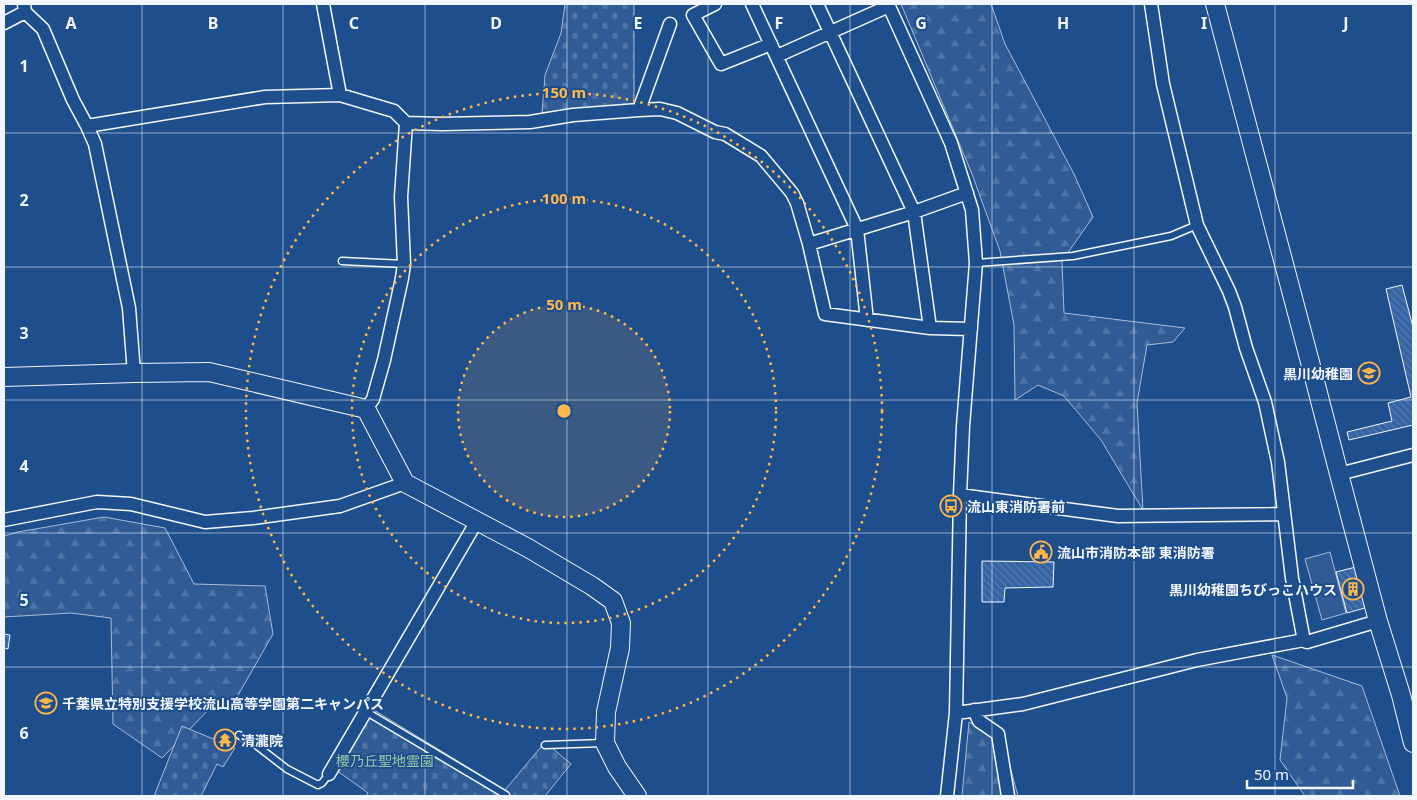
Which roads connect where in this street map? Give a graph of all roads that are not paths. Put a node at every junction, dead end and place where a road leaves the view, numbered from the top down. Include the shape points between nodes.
1 (323, 4) edge
2 (715, 4) edge
3 (752, 4) edge
4 (818, 4) edge
5 (1152, 4) edge
6 (1215, 4) edge
7 (888, 5) edge
8 (25, 8) edge
9 (4, 23) edge
10 (670, 24) dead end
11 (830, 32) junction
12 (771, 44) junction
13 (776, 56) junction
14 (340, 96) junction
15 (639, 110) junction
16 (406, 123) junction
17 (87, 126) junction
18 (967, 193) junction
19 (914, 212) junction
20 (1197, 225) junction
21 (856, 228) junction
22 (809, 244) junction
23 (342, 261) dead end
24 (976, 263) junction
25 (404, 264) junction
26 (867, 320) junction
27 (930, 328) junction
28 (971, 329) junction
29 (134, 373) junction
30 (4, 377) edge
31 (366, 409) junction
32 (1413, 455) edge
33 (1338, 474) junction
34 (405, 483) junction
35 (960, 495) junction
36 (1283, 514) junction
37 (4, 520) edge
38 (477, 521) junction
39 (1378, 621) junction
40 (1304, 640) junction
41 (974, 710) junction
42 (365, 711) junction
43 (956, 713) junction
44 (240, 736) dead end
45 (605, 742) junction
46 (1413, 743) edge
47 (545, 745) dead end
48 (328, 774) joint
49 (506, 795) dead end
50 (637, 796) edge
51 (947, 796) edge
52 (1008, 796) edge

1 - 14 street
2 - 12 street via 693,15 720,64
3 - 12 street
4 - 11 street
5 - 20 street via 1163,84
6 - 33 street
7 - 11 street
7 - 18 street via 951,143
8 - 9 street
8 - 17 street via 43,29
10 - 15 street
11 - 13 street
11 - 19 street
12 - 13 street
13 - 21 street
14 - 16 street via 394,111
14 - 17 street via 265,97
15 - 16 street via 530,122
15 - 22 street via 660,109 677,113 714,132 725,134 761,156 792,193
16 - 25 street via 401,197
17 - 29 street via 95,144 128,308
18 - 19 street
18 - 24 street via 972,210
19 - 21 street
19 - 27 street
20 - 24 lane via 1171,236 1082,254
20 - 36 street via 1229,291 1265,402 1278,462
21 - 22 street
21 - 26 street
22 - 26 street via 824,314
23 - 25 lane
24 - 28 street
25 - 31 street via 384,360 373,398
26 - 27 street
27 - 28 street
28 - 35 street
29 - 30 street
29 - 31 street via 210,372
31 - 34 street
32 - 33 street
33 - 39 street
34 - 37 street via 340,506 253,518 205,522 131,504 97,502
34 - 38 street
35 - 36 street via 1118,516
35 - 43 street
36 - 40 street
38 - 42 street
38 - 45 street via 576,576 613,601 621,622 620,648 606,712
39 - 40 street via 1307,642
39 - 46 street
40 - 41 street via 1197,660 1023,704
41 - 43 street
41 - 52 street via 979,721 998,734
42 - 48 street
42 - 49 lane
43 - 51 street
44 - 48 lane via 287,769 318,785
45 - 47 lane
45 - 50 street

